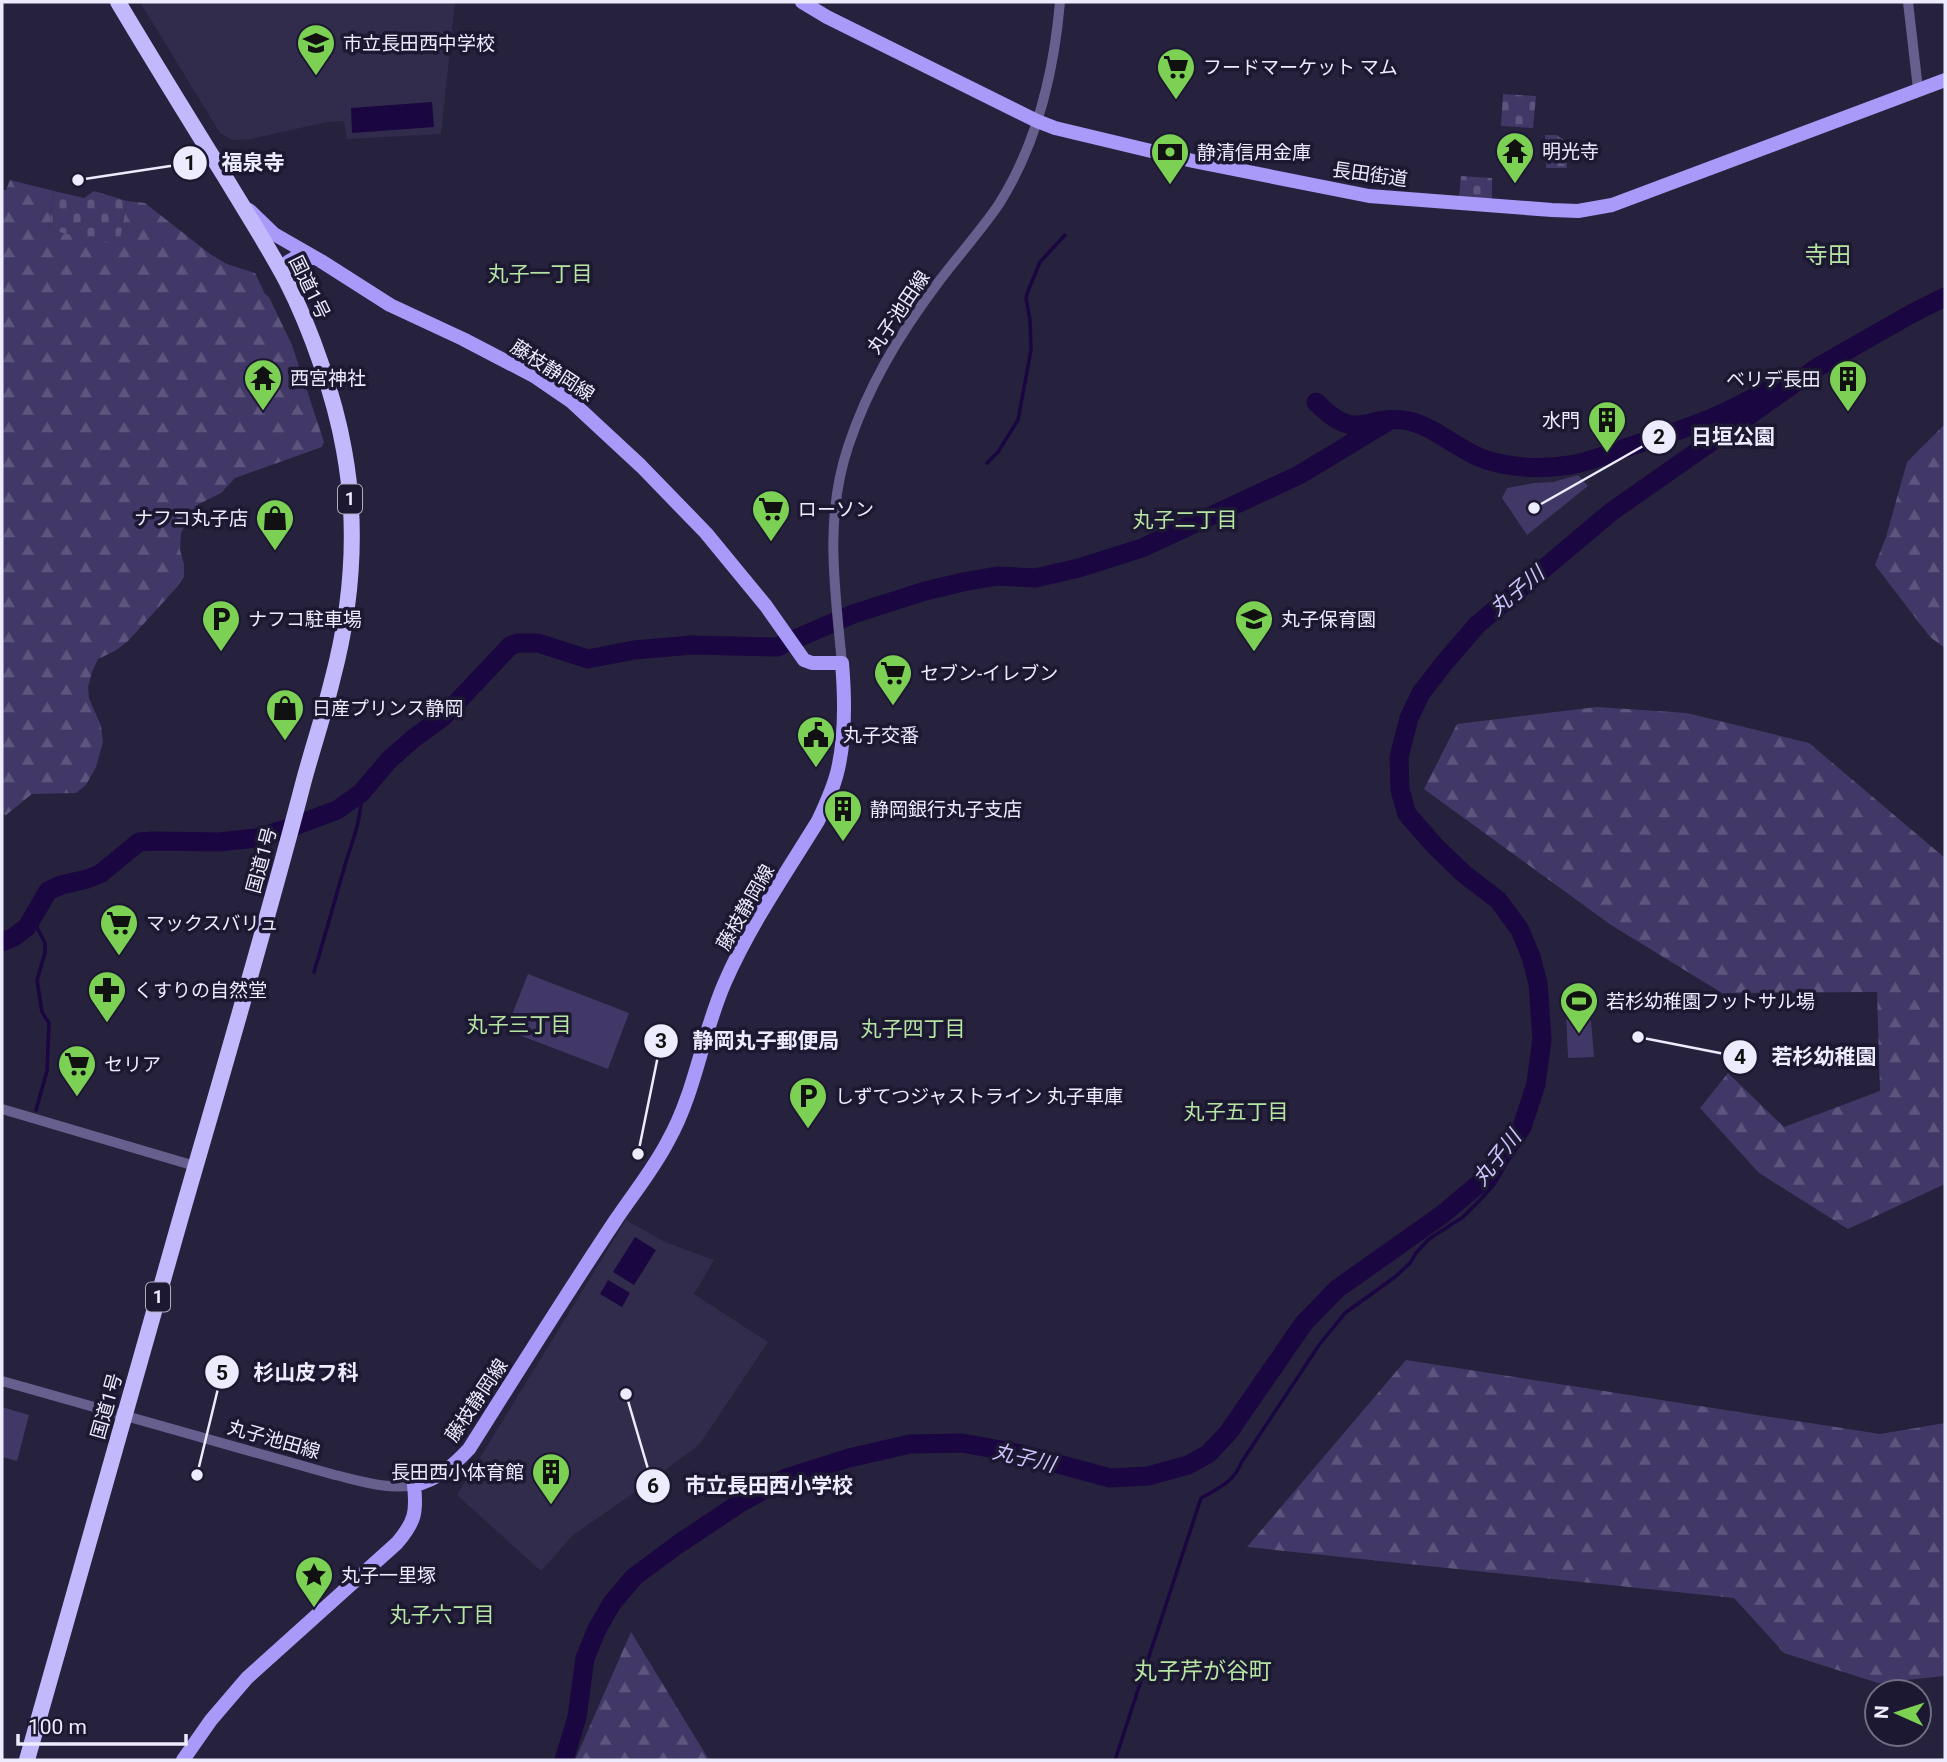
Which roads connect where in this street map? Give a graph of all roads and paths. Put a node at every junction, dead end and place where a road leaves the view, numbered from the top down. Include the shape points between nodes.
1 (118, 2) edge
2 (802, 2) edge
3 (1060, 2) edge
4 (1909, 2) edge
5 (1945, 80) edge
6 (1918, 89) junction
7 (1037, 121) junction
8 (240, 202) junction
9 (321, 261) junction
10 (287, 282) junction
11 (842, 663) junction
12 (2, 1109) edge
13 (195, 1166) junction
14 (2, 1381) edge
15 (126, 1415) junction
16 (414, 1485) junction
17 (27, 1760) edge
18 (183, 1760) edge

1 - 8 highway, 国道1号 / 1
2 - 7 main road, 長田街道
3 - 7 street, 丸子池田線 via 1051,72
4 - 6 street
5 - 6 main road, 長田街道
6 - 7 main road, 長田街道 via 1624,200 1578,211 1369,196 1193,161
7 - 11 street, 丸子池田線 via 999,204 907,327 874,380 848,447 836,500 833,561
8 - 9 main road, 藤枝静岡線 via 274,234
8 - 10 highway, 国道1号 / 1
9 - 10 main road via 290,259 285,265
9 - 11 main road, 藤枝静岡線 via 390,305 534,376 572,402 706,533 804,660
10 - 13 highway, 国道1号 / 1 via 334,408 345,456 352,554 333,678
11 - 16 main road, 藤枝静岡線 via 843,737 832,789 725,981 685,1107 667,1144 469,1449 444,1472
12 - 13 street
13 - 15 highway, 国道1号 / 1
14 - 15 street, 丸子池田線
15 - 16 street, 丸子池田線 via 377,1485
15 - 17 highway, 国道1号 / 1
16 - 18 main road via 416,1503 410,1528 247,1678

